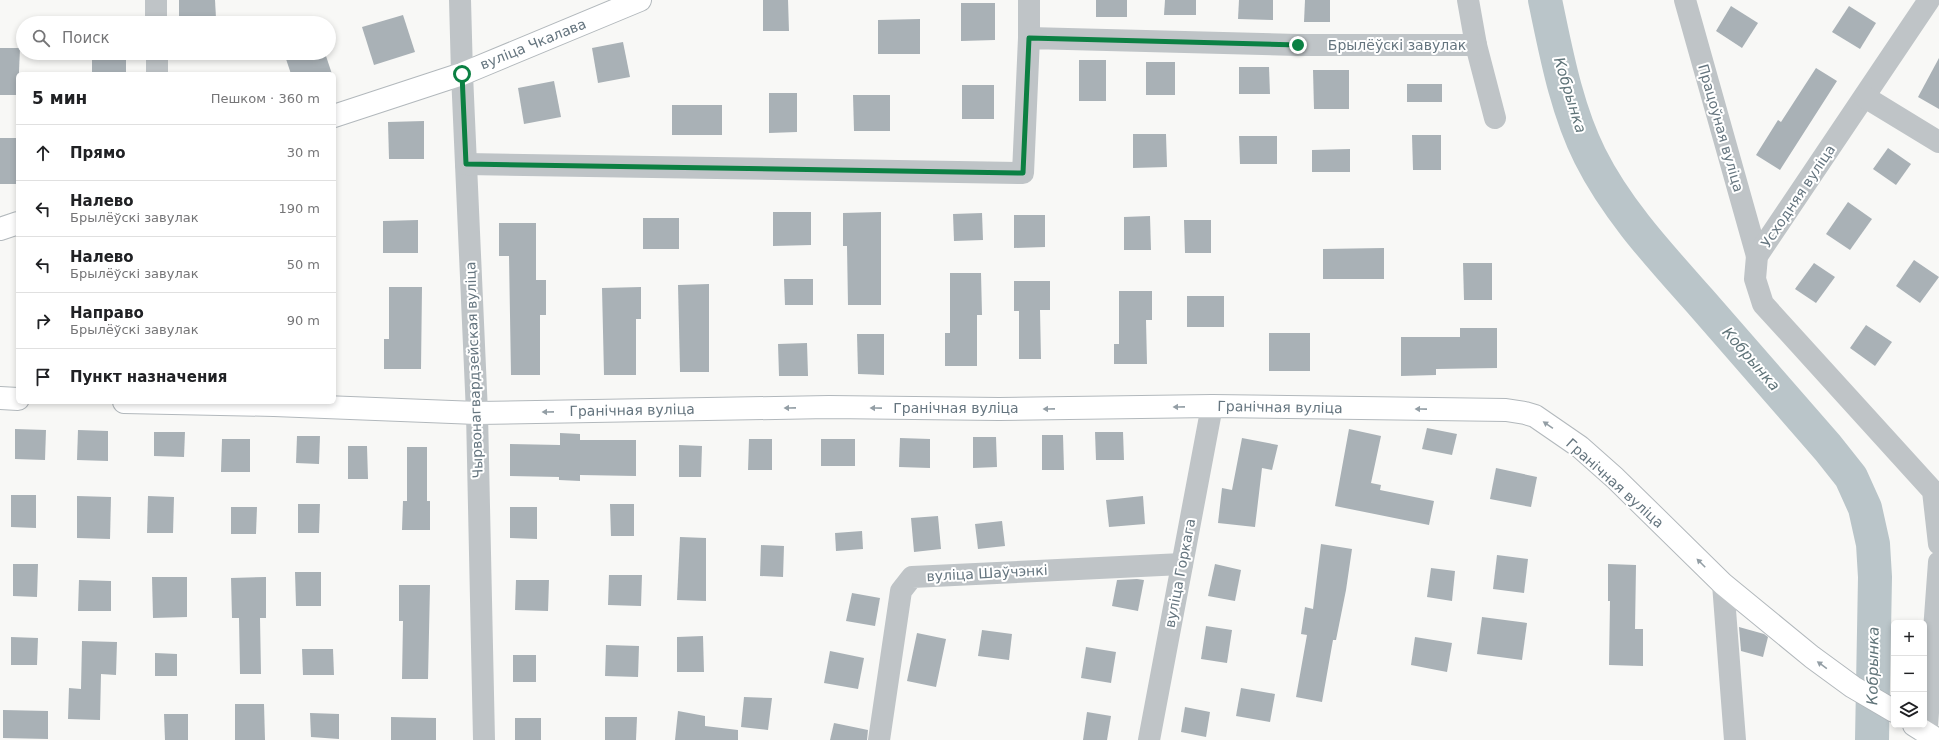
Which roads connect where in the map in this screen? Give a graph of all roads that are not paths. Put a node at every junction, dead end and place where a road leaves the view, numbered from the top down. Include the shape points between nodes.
1 (156, 0) edge
2 (460, 0) edge
3 (640, 0) edge
4 (1029, 0) edge
5 (1468, 0) edge
6 (1685, 0) edge
7 (1929, 0) edge
8 (156, 16) edge
9 (1029, 38) junction
10 (1476, 45) junction
11 (156, 60) edge
12 (157, 72) edge
13 (462, 74) junction
14 (1865, 97) junction
15 (336, 115) edge
16 (1495, 118) dead end
17 (1939, 142) edge
18 (466, 164) junction
19 (16, 224) edge
20 (0, 229) edge
21 (1757, 256) junction
22 (0, 398) edge
23 (16, 399) edge
24 (224, 404) edge
25 (1212, 406) junction
26 (477, 414) junction
27 (1939, 544) edge
28 (1939, 562) edge
29 (1182, 564) junction
30 (1723, 584) junction
31 (1891, 710) edge
32 (1926, 735) edge
33 (484, 740) edge
34 (879, 740) edge
35 (1149, 740) edge
36 (1735, 740) edge

1 - 8 street
2 - 13 street, Чырвонагвардзейская вуліца
3 - 13 main road, вуліца Чкалава
4 - 9 street
5 - 10 street
6 - 21 street, Працоўная вуліца
7 - 14 street, Усходняя вуліца
9 - 10 street, Брылёўскі завулак via 1298,45
9 - 18 street via 1023,173
10 - 16 street
11 - 12 street
13 - 15 main road, вуліца Чкалава
13 - 18 street, Чырвонагвардзейская вуліца
14 - 17 street
14 - 21 street, Усходняя вуліца
18 - 26 street, Чырвонагвардзейская вуліца
19 - 20 main road
21 - 27 street, Усходняя вуліца via 1754,279 1763,304 1933,491
22 - 23 main road
24 - 26 main road, Гранічная вуліца
25 -> 26 main road, Гранічная вуліца via 999,409 829,407
25 - 29 street, вуліца Горкага
30 -> 25 main road, Гранічная вуліца via 1584,451 1547,424 1525,413 1506,410
26 - 33 street, Чырвонагвардзейская вуліца
28 - 32 street
29 - 34 street, вуліца Шаўчэнкі via 912,577 901,591
29 - 35 street, вуліца Горкага
31 -> 30 main road, Гранічная вуліца via 1853,687 1812,657
30 - 36 street

